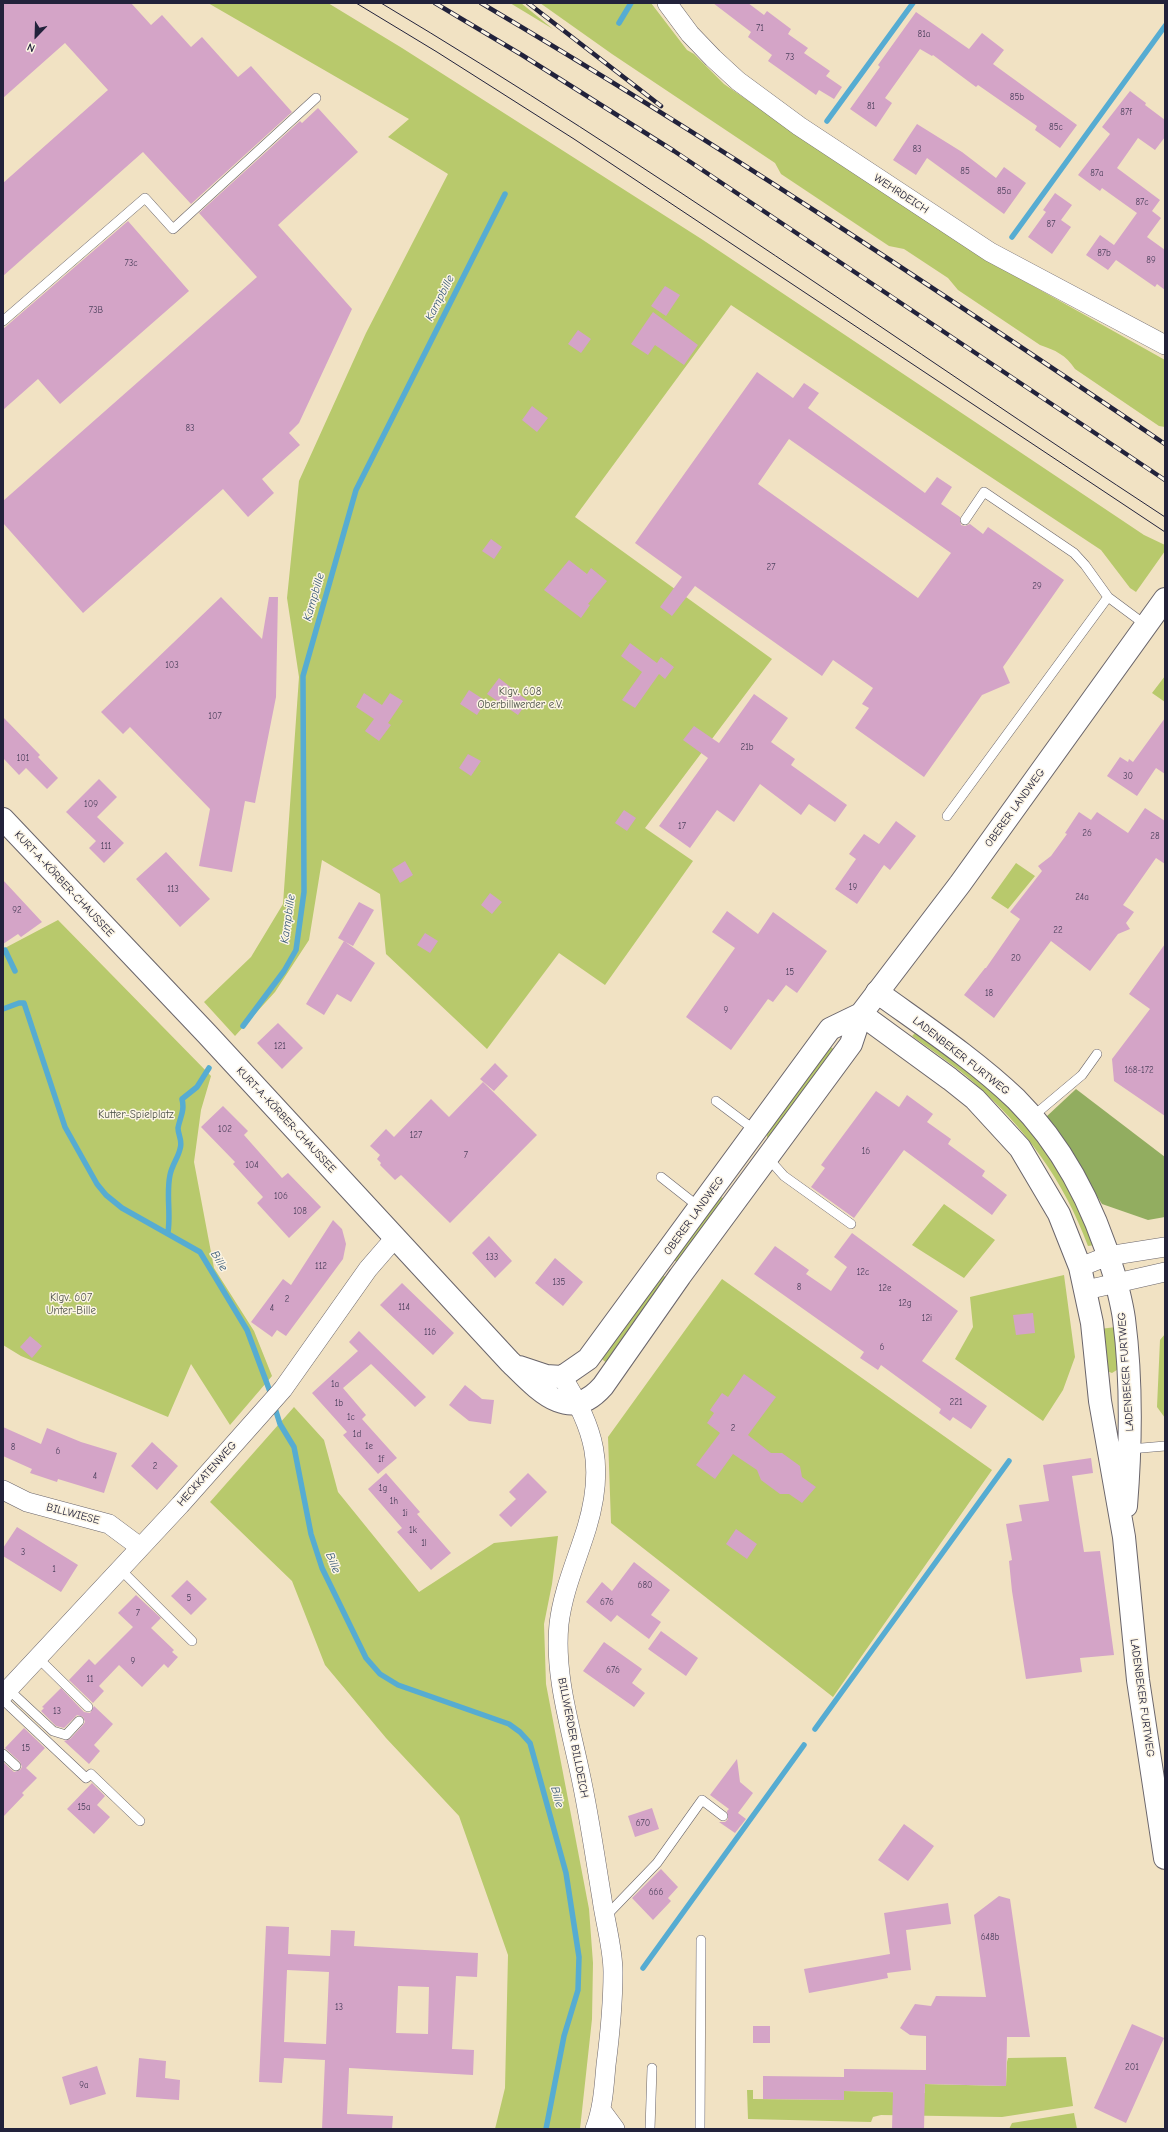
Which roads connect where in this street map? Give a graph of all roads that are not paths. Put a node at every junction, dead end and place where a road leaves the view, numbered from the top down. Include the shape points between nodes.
1 (667, 3) edge
2 (316, 98) dead end
3 (3, 321) edge
4 (1165, 345) edge
5 (965, 520) dead end
6 (1108, 597) junction
7 (1165, 599) edge
8 (1146, 626) junction
9 (947, 816) dead end
10 (3, 819) edge
11 (877, 992) junction
12 (861, 1014) junction
13 (1097, 1054) dead end
14 (716, 1101) dead end
15 (1031, 1118) junction
16 (756, 1131) junction
17 (768, 1158) junction
18 (661, 1177) dead end
19 (700, 1207) junction
20 (851, 1224) dead end
21 (394, 1239) junction
22 (1165, 1247) edge
23 (670, 1248) junction
24 (1108, 1256) junction
25 (1080, 1267) junction
26 (1165, 1272) edge
27 (680, 1276) junction
28 (1116, 1284) junction
29 (1086, 1290) junction
30 (510, 1362) junction
31 (562, 1377) junction
32 (579, 1404) junction
33 (1165, 1446) edge
34 (1130, 1449) junction
35 (3, 1490) edge
36 (1124, 1537) junction
37 (140, 1547) junction
38 (120, 1569) junction
39 (192, 1641) dead end
40 (38, 1658) junction
41 (5, 1695) edge
42 (88, 1707) dead end
43 (79, 1721) dead end
44 (3, 1754) edge
45 (16, 1766) dead end
46 (723, 1816) dead end
47 (140, 1821) dead end
48 (1165, 1858) edge
49 (605, 1917) junction
50 (701, 1940) dead end
51 (652, 2068) dead end
52 (601, 2110) junction
53 (595, 2129) edge
54 (615, 2129) edge
55 (650, 2129) edge
56 (700, 2129) edge

1 - 4 street, WEHRDEICH via 690,34 713,58 738,81 799,126 990,252
2 - 3 lane via 173,228 145,198
5 - 6 lane via 984,492 1074,553
6 - 8 lane
6 - 9 lane
7 - 8 main road, OBERER LANDWEG
8 - 11 main road, OBERER LANDWEG via 964,878
10 - 21 main road, KURT-A.-KÖRBER-CHAUSSEE via 207,1034
11 - 12 main road, OBERER LANDWEG
11 - 15 main road, LADENBEKER FURTWEG via 994,1080
12 - 16 main road, OBERER LANDWEG via 830,1030
12 - 17 main road, OBERER LANDWEG via 851,1044
12 - 25 main road, LADENBEKER FURTWEG via 975,1099 1020,1148 1059,1214
13 - 15 lane via 1082,1075
14 - 16 lane
15 - 24 main road, LADENBEKER FURTWEG via 1050,1139 1089,1203
16 - 17 main road
16 - 19 main road, OBERER LANDWEG
17 - 20 lane via 784,1176
17 - 27 main road, OBERER LANDWEG
18 - 19 lane
19 - 23 main road, OBERER LANDWEG
21 - 30 main road, KURT-A.-KÖRBER-CHAUSSEE
21 - 37 street, HECKKATENWEG via 368,1269 283,1390
22 - 24 street
23 - 27 main road via 670,1265
23 - 31 main road, OBERER LANDWEG via 588,1359
24 - 25 street
24 - 28 main road, LADENBEKER FURTWEG
25 - 29 main road, LADENBEKER FURTWEG
26 - 28 street
27 - 32 main road, OBERER LANDWEG via 602,1386 594,1396
28 - 29 street
28 - 34 main road, LADENBEKER FURTWEG via 1124,1319
29 - 36 main road, LADENBEKER FURTWEG via 1108,1451
30 - 31 main road via 536,1374
30 - 32 main road, KURT-A.-KÖRBER-CHAUSSEE via 540,1391 554,1400
31 - 32 street, BILLWERDER BILLDEICH
32 - 49 street, BILLWERDER BILLDEICH via 593,1444 596,1477 587,1528 564,1595 559,1625 559,1660
33 - 34 lane
34 - 36 main road, LADENBEKER FURTWEG
35 - 37 street, BILLWIESE via 27,1502 109,1524
36 - 48 main road, LADENBEKER FURTWEG via 1138,1680
37 - 38 street, HECKKATENWEG
38 - 39 lane
38 - 40 street, HECKKATENWEG
40 - 41 street, HECKKATENWEG
40 - 42 lane
41 - 43 lane via 53,1731 66,1735
41 - 47 lane via 86,1778 91,1774
44 - 45 lane
46 - 49 lane via 702,1800 657,1863
49 - 52 street, BILLWERDER BILLDEICH via 613,1970
50 - 56 lane
51 - 55 lane
52 - 53 street, BILLWERDER BILLDEICH
52 - 54 street

